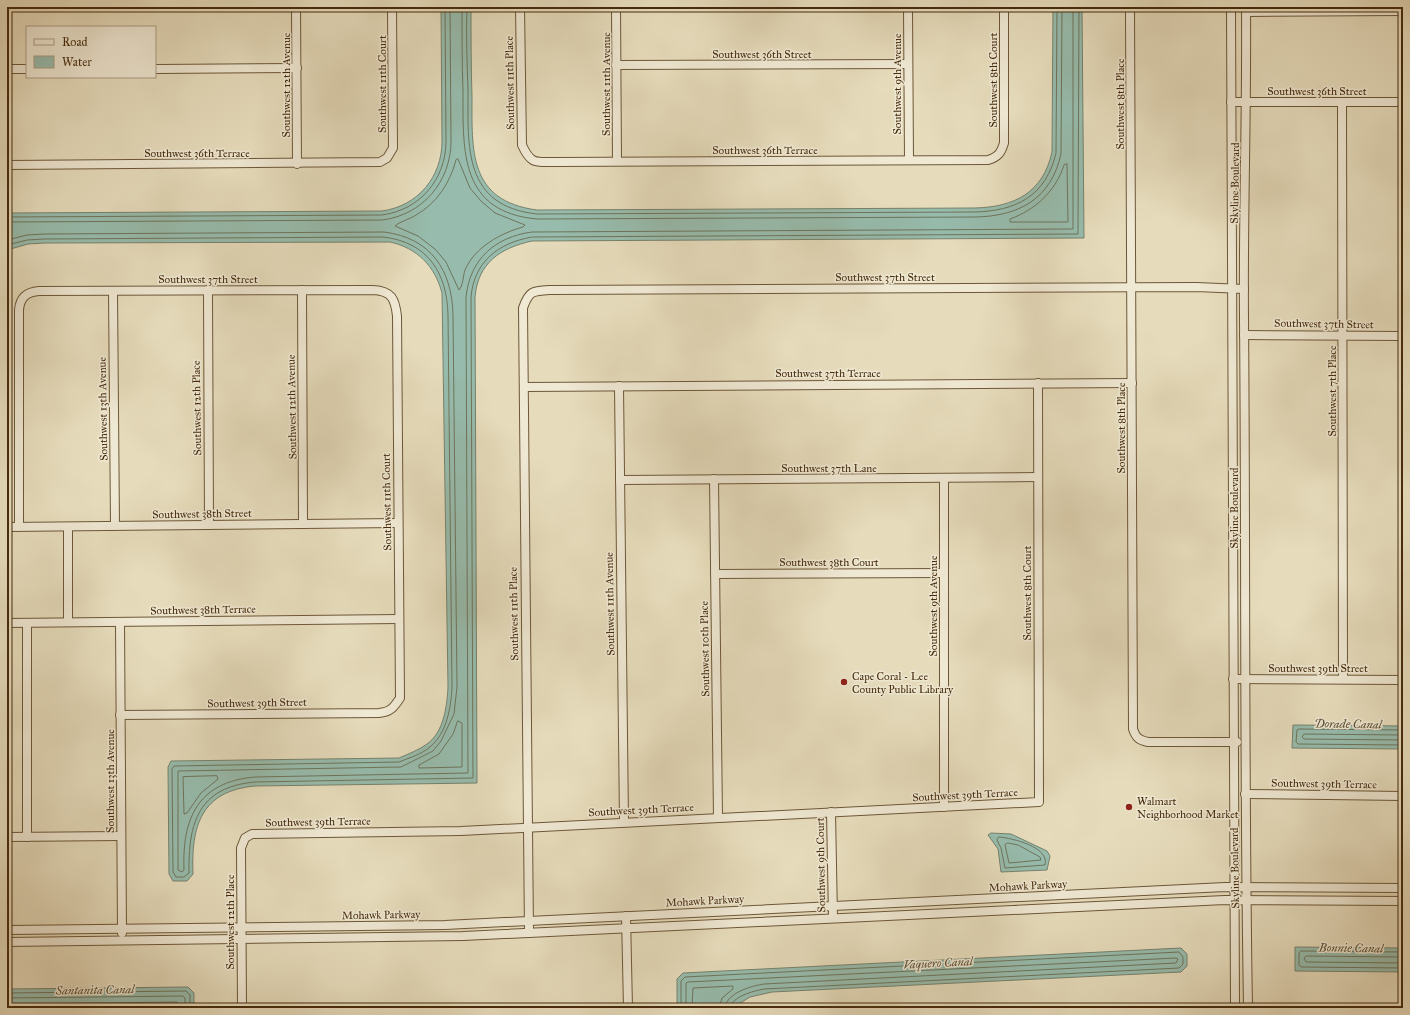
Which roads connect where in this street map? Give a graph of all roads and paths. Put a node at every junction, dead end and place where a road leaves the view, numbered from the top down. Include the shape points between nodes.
1 (296, 7) edge
2 (392, 7) edge
3 (520, 7) edge
4 (616, 7) edge
5 (908, 7) edge
6 (1004, 7) edge
7 (1130, 7) edge
8 (1230, 7) edge
9 (1246, 10) edge
10 (1403, 11) edge
11 (908, 64) junction
12 (616, 65) junction
13 (156, 68) edge
14 (297, 68) junction
15 (7, 69) edge
16 (26, 69) edge
17 (1231, 102) junction
18 (1342, 102) junction
19 (1403, 102) edge
20 (1247, 103) junction
21 (1001, 153) joint
22 (528, 157) joint
23 (387, 158) joint
24 (909, 160) junction
25 (617, 161) junction
26 (297, 164) junction
27 (7, 165) edge
28 (1131, 287) junction
29 (1232, 288) junction
30 (1244, 289) junction
31 (208, 290) junction
32 (302, 290) junction
33 (113, 291) junction
34 (391, 294) joint
35 (528, 296) joint
36 (1244, 335) junction
37 (1343, 335) junction
38 (1403, 336) edge
39 (1038, 383) junction
40 (1132, 383) junction
41 (619, 386) junction
42 (524, 387) junction
43 (1038, 477) junction
44 (944, 478) junction
45 (714, 479) junction
46 (620, 480) junction
47 (398, 523) junction
48 (303, 524) junction
49 (209, 525) junction
50 (115, 526) junction
51 (7, 527) edge
52 (19, 527) junction
53 (68, 527) junction
54 (943, 573) junction
55 (715, 574) junction
56 (399, 619) junction
57 (68, 622) junction
58 (120, 622) junction
59 (7, 623) edge
60 (27, 623) junction
61 (1233, 679) junction
62 (1245, 679) junction
63 (1343, 679) junction
64 (1403, 680) edge
65 (394, 709) joint
66 (120, 715) junction
67 (1234, 742) junction
68 (1246, 742) junction
69 (1246, 794) junction
70 (1403, 796) edge
71 (1039, 802) joint
72 (944, 807) junction
73 (831, 812) junction
74 (718, 818) junction
75 (624, 822) junction
76 (528, 827) junction
77 (27, 836) junction
78 (121, 836) junction
79 (7, 837) edge
80 (245, 838) joint
81 (1234, 887) junction
82 (1246, 887) junction
83 (1403, 888) edge
84 (1234, 900) junction
85 (1246, 900) junction
86 (1403, 901) edge
87 (833, 906) junction
88 (626, 916) junction
89 (833, 918) junction
90 (529, 921) junction
91 (240, 927) junction
92 (122, 928) junction
93 (627, 928) junction
94 (7, 930) edge
95 (529, 933) junction
96 (240, 939) junction
97 (122, 941) junction
98 (7, 942) edge
99 (242, 1008) edge
100 (628, 1008) edge
101 (1235, 1008) edge
102 (1248, 1008) edge

1 - 14 street, Southwest 12th Avenue
2 - 23 street, Southwest 11th Court via 393,148
3 - 22 street, Southwest 11th Place via 522,145
4 - 12 street, Southwest 11th Avenue
5 - 11 street, Southwest 9th Avenue
6 - 21 street, Southwest 8th Court via 1005,133
7 - 28 street, Southwest 8th Place
8 - 17 street, Skyline Boulevard
9 - 10 street
9 - 20 street, Skyline Boulevard
11 - 12 street, Southwest 36th Street
11 - 24 street, Southwest 9th Avenue
12 - 25 street, Southwest 11th Avenue
13 - 14 street
14 - 26 street, Southwest 12th Avenue
15 - 16 street
17 - 20 street, Southwest 36th Street
17 - 29 street, Skyline Boulevard
18 - 19 street, Southwest 36th Street
18 - 20 street, Southwest 36th Street
18 - 37 street, Southwest 7th Place
20 - 30 street, Skyline Boulevard
21 - 24 street, Southwest 36th Terrace via 988,160
22 - 25 street, Southwest 36th Terrace via 536,162
23 - 26 street, Southwest 36th Terrace via 369,163
24 - 25 street, Southwest 36th Terrace
26 - 27 street, Southwest 36th Terrace
28 - 29 street, Southwest 37th Street
28 - 35 street, Southwest 37th Street via 550,290 534,291
28 - 40 street, Southwest 8th Place
29 - 30 street, Southwest 37th Street
29 - 61 street, Skyline Boulevard
30 - 36 street, Skyline Boulevard
31 - 32 street, Southwest 37th Street
31 - 33 street, Southwest 37th Street
31 - 49 street, Southwest 12th Place
32 - 34 street, Southwest 37th Street via 378,290
32 - 48 street, Southwest 12th Avenue
33 - 50 street, Southwest 13th Avenue
33 - 52 street, Southwest 37th Street via 39,291 24,295 20,302
34 - 47 street, Southwest 11th Court via 395,301 397,316
35 - 42 street, Southwest 11th Place via 523,308
36 - 37 street, Southwest 37th Street
36 - 62 street, Skyline Boulevard
37 - 38 street, Southwest 37th Street
37 - 63 street, Southwest 7th Place
39 - 40 street, Southwest 37th Terrace
39 - 41 street, Southwest 37th Terrace
39 - 43 street, Southwest 8th Court
40 - 67 street, Southwest 8th Place via 1133,729 1135,736 1148,742
41 - 42 street, Southwest 37th Terrace
41 - 46 street, Southwest 11th Avenue
42 - 76 street, Southwest 11th Place
43 - 44 street, Southwest 37th Lane
43 - 71 street, Southwest 8th Court
44 - 45 street, Southwest 37th Lane
44 - 54 street, Southwest 9th Avenue
45 - 46 street, Southwest 37th Lane
45 - 55 street, Southwest 10th Place
46 - 75 street, Southwest 11th Avenue
47 - 48 street, Southwest 38th Street
47 - 56 street, Southwest 11th Court
48 - 49 street, Southwest 38th Street
49 - 50 street, Southwest 38th Street
50 - 53 street, Southwest 38th Street
51 - 52 street, Southwest 38th Street
52 - 53 street, Southwest 38th Street
53 - 57 street
54 - 55 street, Southwest 38th Court
54 - 72 street, Southwest 9th Avenue
55 - 74 street, Southwest 10th Place
56 - 58 street, Southwest 38th Terrace
56 - 65 street, Southwest 11th Court via 400,698
57 - 58 street, Southwest 38th Terrace
57 - 60 street, Southwest 38th Terrace
58 - 66 street, Southwest 13th Avenue
59 - 60 street, Southwest 38th Terrace
60 - 77 street
61 - 62 street, Southwest 39th Street
61 - 67 street, Skyline Boulevard
62 - 63 street, Southwest 39th Street
62 - 68 street, Skyline Boulevard
63 - 64 street, Southwest 39th Street
65 - 66 street, Southwest 39th Street via 387,713
66 - 78 street, Southwest 13th Avenue
67 - 68 street, Southwest 8th Place
67 - 81 street, Skyline Boulevard
68 - 69 street, Skyline Boulevard
69 - 70 street, Southwest 39th Terrace
69 - 82 street, Skyline Boulevard
71 - 72 street, Southwest 39th Terrace
72 - 73 street, Southwest 39th Terrace
73 - 74 street, Southwest 39th Terrace
73 - 87 street, Southwest 9th Court
74 - 75 street, Southwest 39th Terrace
75 - 76 street, Southwest 39th Terrace
76 - 80 street, Southwest 39th Terrace via 252,834
76 - 90 street, Southwest 11th Place
77 - 78 street
77 - 79 street
78 - 92 street, Southwest 13th Avenue
80 - 91 street, Southwest 12th Place via 241,848
81 - 82 street, Mohawk Parkway
81 - 84 street, Skyline Boulevard
81 - 87 street, Mohawk Parkway
82 - 83 street, Mohawk Parkway
82 - 85 street, Skyline Boulevard
84 - 85 street, Mohawk Parkway
84 - 89 street, Mohawk Parkway
84 - 101 street, Skyline Boulevard
85 - 86 street, Mohawk Parkway
85 - 102 street, Skyline Boulevard
87 - 88 street, Mohawk Parkway
87 - 89 street, Southwest 9th Court
88 - 90 street, Mohawk Parkway
88 - 93 street
89 - 93 street, Mohawk Parkway
90 - 91 street, Mohawk Parkway via 445,925
90 - 95 street, Southwest 11th Place
91 - 92 street, Mohawk Parkway
91 - 96 street, Southwest 12th Place
92 - 94 street, Mohawk Parkway
92 - 97 street, Southwest 13th Avenue
93 - 95 street, Mohawk Parkway
93 - 100 street
95 - 96 street, Mohawk Parkway
96 - 97 street, Mohawk Parkway
96 - 99 street, Southwest 12th Place
97 - 98 street, Mohawk Parkway

